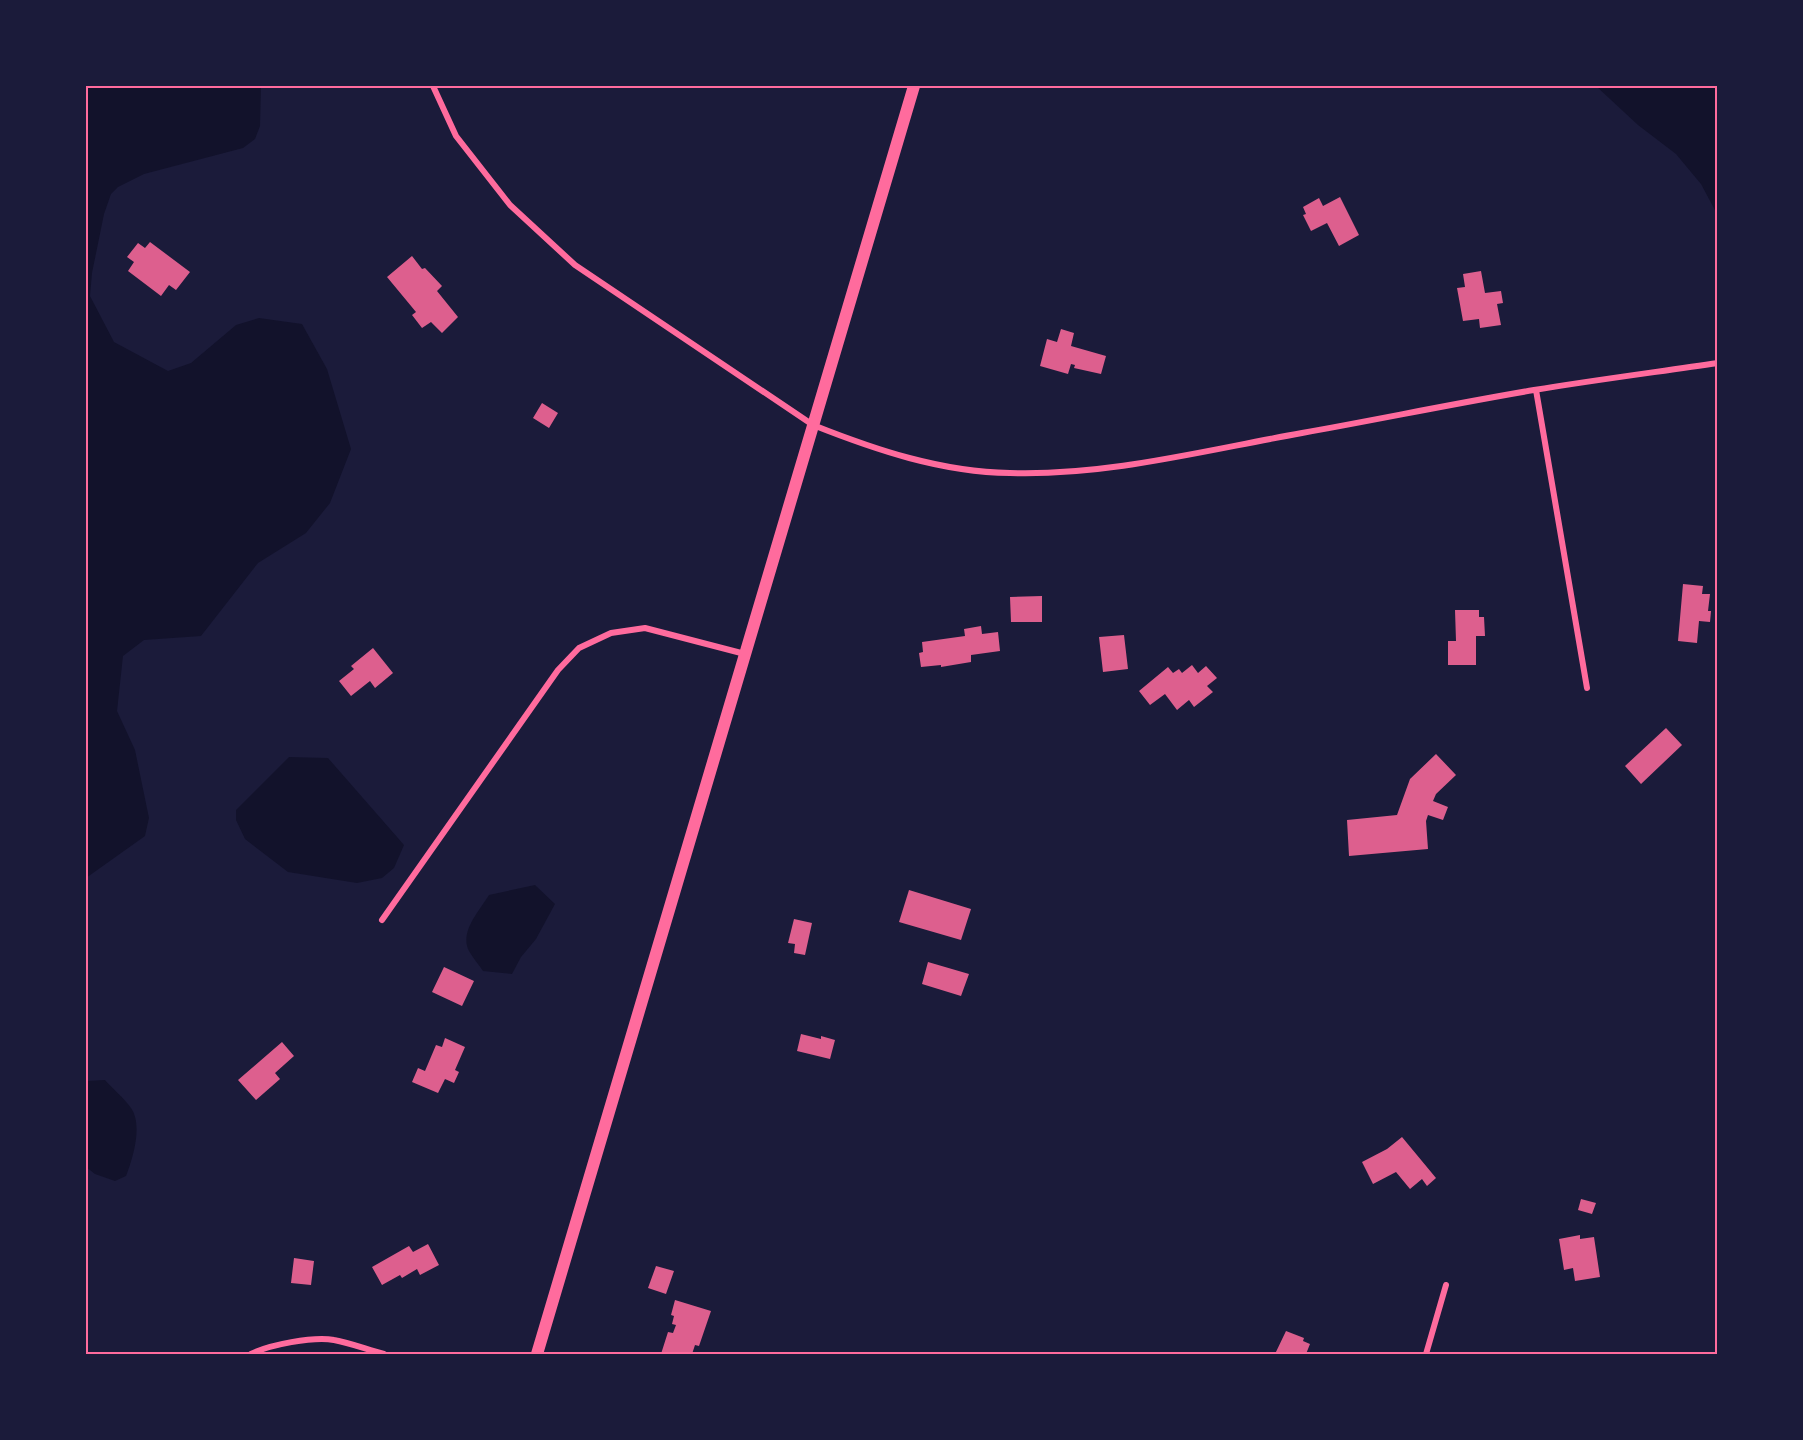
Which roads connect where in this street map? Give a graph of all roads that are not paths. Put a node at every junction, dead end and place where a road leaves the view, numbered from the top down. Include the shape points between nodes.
1 (433, 86) edge
2 (914, 86) edge
3 (1718, 363) edge
4 (1536, 390) junction
5 (813, 425) junction
6 (745, 654) junction
7 (1587, 688) dead end
8 (382, 920) dead end
9 (1446, 1285) dead end
10 (251, 1354) edge
11 (384, 1354) edge
12 (537, 1354) edge
13 (1426, 1354) edge

1 - 5 street via 456,136 510,205 575,265
2 - 5 main road
3 - 4 street
4 - 5 street via 1066,473 947,467 883,451
4 - 7 street
5 - 6 main road
6 - 8 street via 645,628 611,633 579,648 558,670
6 - 12 main road
9 - 13 street
10 - 11 street via 301,1341 332,1339

